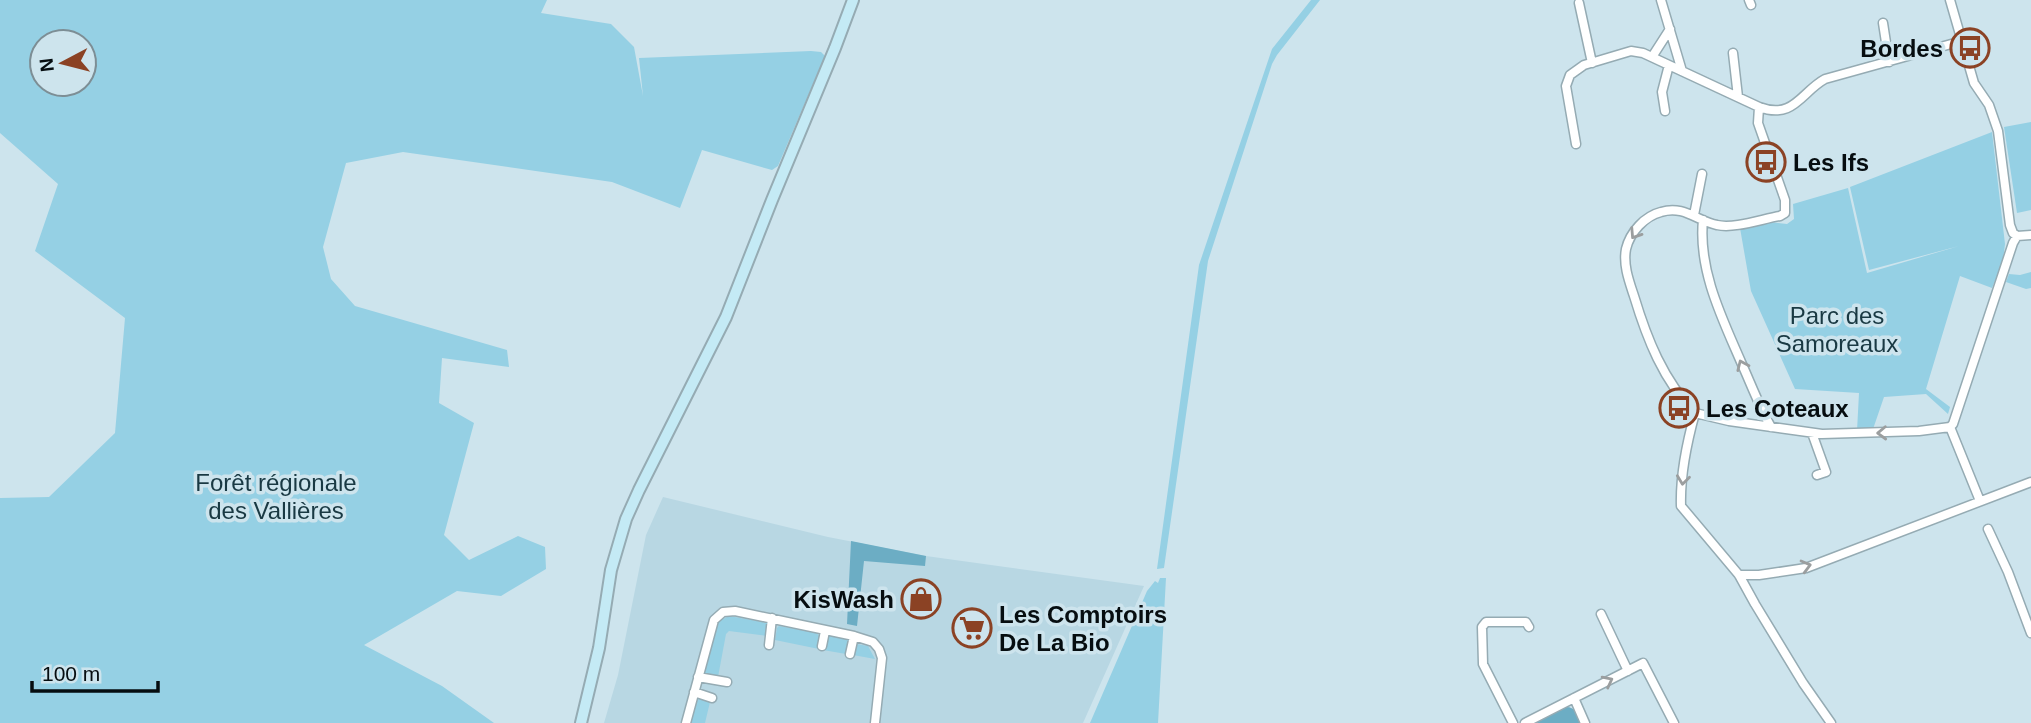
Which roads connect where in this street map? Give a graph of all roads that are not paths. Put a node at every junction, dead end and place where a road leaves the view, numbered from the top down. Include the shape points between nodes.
1 (853, 0) edge
2 (1661, 0) edge
3 (1951, 0) edge
4 (1579, 3) dead end
5 (1883, 23) dead end
6 (1670, 29) junction
7 (1962, 41) junction
8 (1733, 53) dead end
9 (1652, 57) junction
10 (1889, 62) junction
11 (1592, 63) junction
12 (1669, 65) junction
13 (1682, 71) junction
14 (1738, 97) junction
15 (1759, 107) junction
16 (1665, 111) dead end
17 (1576, 144) dead end
18 (1702, 174) dead end
19 (1694, 215) junction
20 (1703, 220) junction
21 (2017, 236) junction
22 (2031, 236) edge
23 (1695, 413) junction
24 (1771, 427) junction
25 (1950, 427) junction
26 (1812, 433) junction
27 (1817, 475) dead end
28 (2031, 482) edge
29 (1980, 501) junction
30 (1989, 529) dead end
31 (1739, 575) junction
32 (1601, 614) dead end
33 (772, 618) junction
34 (1529, 627) dead end
35 (825, 631) junction
36 (2031, 633) edge
37 (854, 636) junction
38 (769, 645) dead end
39 (822, 646) dead end
40 (850, 654) dead end
41 (1628, 671) junction
42 (698, 677) junction
43 (727, 682) dead end
44 (694, 692) junction
45 (712, 698) dead end
46 (1574, 698) junction
47 (581, 723) edge
48 (686, 723) edge
49 (875, 723) edge
50 (1513, 723) edge
51 (1525, 723) edge
52 (1586, 723) edge
53 (1674, 723) edge
54 (1831, 723) edge

1 - 47 street via 726,317 626,519 611,570
2 - 6 street
3 - 7 street
4 - 11 street
5 - 10 street
6 - 9 street
6 - 13 street
7 - 10 street
7 - 21 street via 1974,83 1989,105 1998,131 2010,225
8 - 14 street
9 - 11 street via 1631,51
9 - 12 street
10 - 15 street via 1825,79 1788,108
11 - 17 street via 1575,70 1567,80
12 - 13 street
12 - 16 street via 1662,92
13 - 14 street
14 - 15 street
15 - 20 street via 1758,123 1785,213 1726,226
18 - 19 street
19 - 20 street
19 -> 23 street via 1668,210 1646,220 1634,231 1626,249 1626,270 1650,344
24 -> 20 street via 1711,288 1701,234
21 - 22 street
21 - 25 street
23 - 24 street
23 -> 31 street via 1681,506
24 - 26 street
25 -> 26 street via 1919,432
25 - 29 street
26 - 27 street via 1826,472
28 - 29 street
31 -> 29 street via 1806,568
30 - 36 street
31 - 54 street
32 - 41 street
33 - 35 street
33 - 38 street
33 - 42 street via 736,608 723,612 714,620
34 - 50 street via 1526,622 1486,622 1482,627 1483,664
35 - 37 street
35 - 39 street
37 - 40 street
37 - 49 street via 873,642 882,658
46 -> 41 street
41 - 53 street via 1643,663
42 - 43 street
42 - 44 street
44 - 45 street
44 - 48 street
46 - 51 street
46 - 52 street

